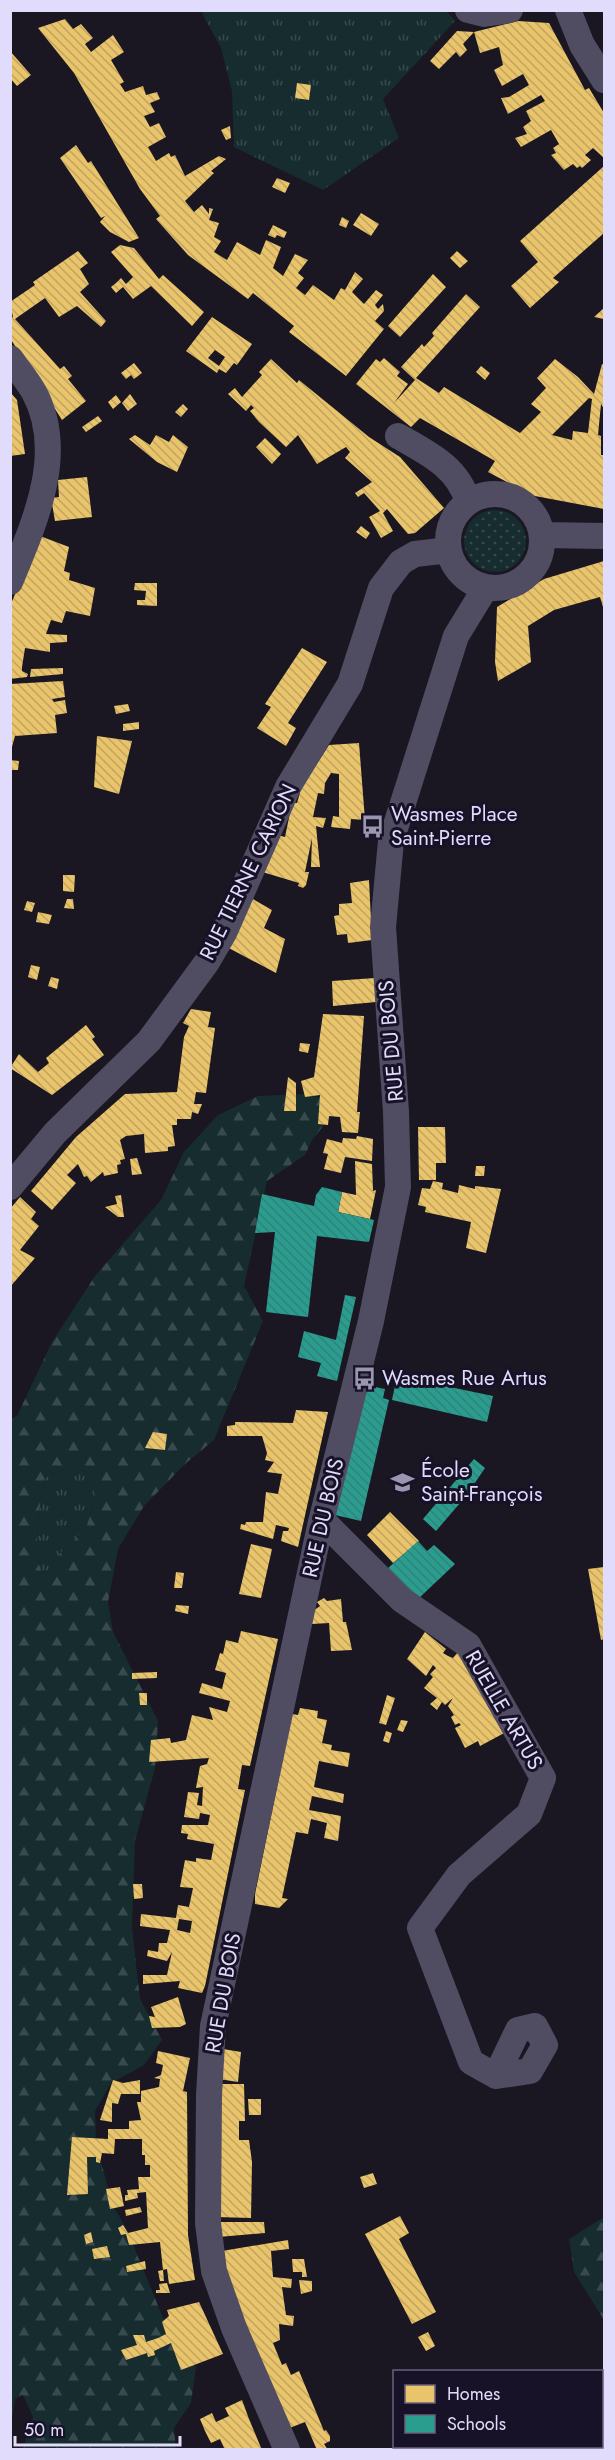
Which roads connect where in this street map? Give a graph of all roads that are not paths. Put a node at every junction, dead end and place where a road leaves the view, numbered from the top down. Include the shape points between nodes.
1 (468, 10) edge
2 (510, 10) edge
3 (567, 10) edge
4 (603, 74) edge
5 (10, 358) edge
6 (398, 436) dead end
7 (468, 502) junction
8 (543, 534) junction
9 (604, 536) edge
10 (449, 550) junction
11 (10, 582) edge
12 (486, 587) junction
13 (10, 1187) edge
14 (322, 1520) junction
15 (496, 2076) dead end
16 (287, 2450) edge

1 - 2 street via 484,14
3 - 4 street via 582,45
5 - 11 street via 34,392 47,433 44,496
6 - 7 street via 440,460 459,482
7 - 8 street via 499,493 515,498 529,508
7 - 10 street via 450,525
8 - 9 street
8 - 12 street via 541,551 528,574 505,586
10 - 12 street via 461,573
10 - 13 street, RUE TIERNE CARION via 415,554 401,562 381,588 350,684 288,787 224,933 207,962 149,1041 55,1133
12 - 14 street, RUE DU BOIS via 456,636 391,841 383,927 398,1187
14 - 15 street, RUELLE ARTUS via 402,1600 468,1645 543,1778 529,1814 459,1875 420,1928 471,2062
14 - 16 street, RUE DU BOIS via 213,2026 209,2095 208,2223 214,2271 234,2328

